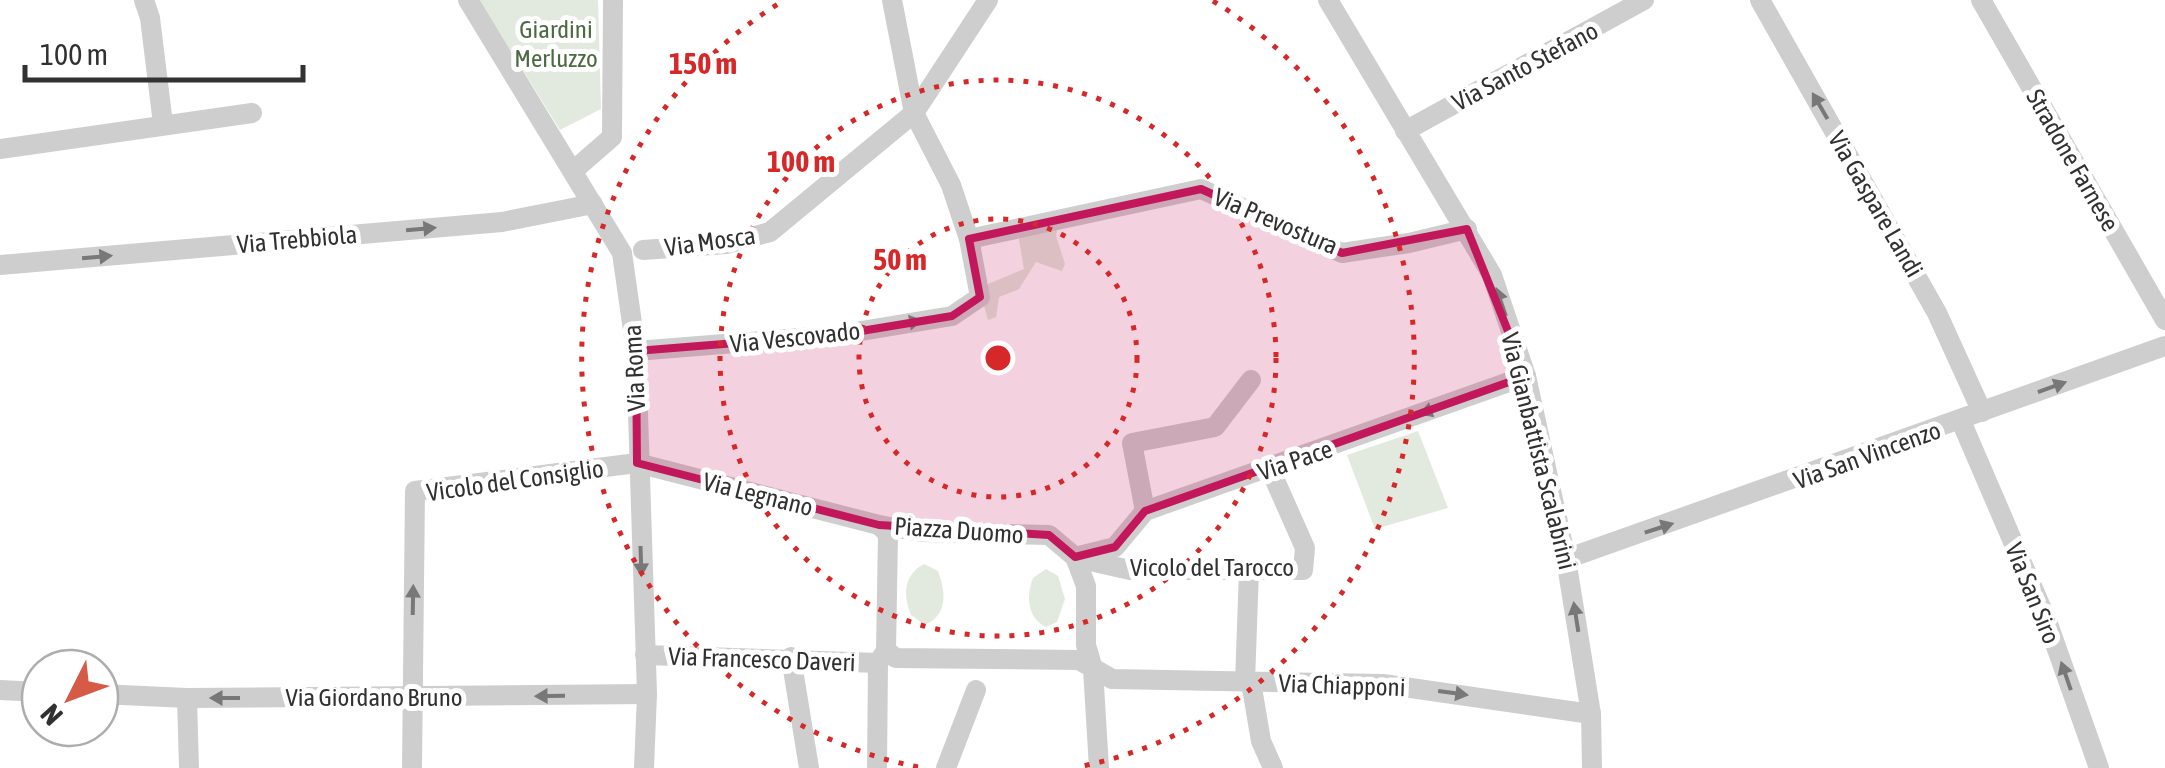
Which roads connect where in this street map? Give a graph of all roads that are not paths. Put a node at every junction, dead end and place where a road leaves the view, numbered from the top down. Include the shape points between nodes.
1 (144, 0) edge
2 (468, 0) edge
3 (614, 0) edge
4 (892, 0) edge
5 (988, 0) edge
6 (1328, 0) edge
7 (1644, 0) edge
8 (1760, 0) edge
9 (1981, 0) edge
10 (252, 113) dead end
11 (914, 113) junction
12 (163, 124) junction
13 (1405, 131) junction
14 (0, 148) edge
15 (573, 171) junction
16 (593, 204) junction
17 (1467, 228) junction
18 (969, 239) junction
19 (643, 250) dead end
20 (0, 265) edge
21 (2165, 320) edge
22 (2165, 346) edge
23 (636, 350) junction
24 (1526, 376) junction
25 (1251, 380) dead end
26 (1982, 412) junction
27 (1961, 421) junction
28 (637, 463) junction
29 (1270, 470) junction
30 (1145, 512) junction
31 (879, 525) junction
32 (1074, 557) junction
33 (1566, 559) junction
34 (1249, 570) junction
35 (646, 655) junction
36 (791, 657) junction
37 (882, 657) junction
38 (1093, 669) junction
39 (980, 674) junction
40 (1248, 682) junction
41 (647, 694) junction
42 (120, 695) edge
43 (188, 698) junction
44 (412, 698) junction
45 (1591, 714) junction
46 (189, 768) edge
47 (412, 768) edge
48 (644, 768) edge
49 (808, 768) edge
50 (876, 768) edge
51 (946, 768) edge
52 (1099, 768) edge
53 (1274, 768) edge
54 (1592, 768) edge
55 (2098, 768) edge

1 - 12 street
2 - 15 street, Via Roma
3 - 15 street via 612,137
4 - 11 street
5 - 11 street, Via Mosca
6 - 13 street, Via Gianbattista Scalabrini
7 - 13 street, Via Santo Stefano
26 -> 8 street, Via Gaspare Landi via 1937,312
9 - 21 street, Stradone Farnese
10 - 12 street
11 - 18 street via 951,185
11 - 19 street, Via Mosca via 770,232 726,244
12 - 14 street
13 - 17 street, Via Gianbattista Scalabrini
15 - 16 street, Via Roma
20 -> 16 street, Via Trebbiola via 502,222
16 - 23 street, Via Roma via 622,253
17 - 18 street, Via Prevostura via 1342,253 1202,189
24 -> 17 street, Via Gianbattista Scalabrini via 1492,275
23 -> 18 street, Via Vescovado via 837,335 952,316 980,297
26 -> 22 street, Via San Vincenzo
23 - 28 street, Via Roma
24 -> 29 street, Via Pace
24 - 33 street, Via Gianbattista Scalabrini
25 - 30 street via 1216,427 1132,443
26 - 27 street, Via San Vincenzo
33 -> 27 street, Via San Vincenzo
55 -> 27 street, Via San Siro via 2046,621
28 - 31 street, Via Legnano
28 -> 35 street, Via Roma
44 -> 28 street, Vicolo del Consiglio via 415,492
29 - 30 street, Via Pace
29 - 34 street, Vicolo del Tarocco via 1307,564 1303,570
30 - 32 street, Via Pace via 1115,547
31 - 32 street, Piazza Duomo via 1049,535
31 - 37 street, Piazza Duomo via 888,534
32 - 34 street, Vicolo del Tarocco via 1130,570
32 - 38 street via 1086,586
45 -> 33 street, Via Gianbattista Scalabrini
34 - 40 street
35 - 36 street, Via Francesco Daveri
35 - 41 street, Via Roma
36 - 37 street, Via Francesco Daveri
36 - 49 street
37 - 39 street
37 - 50 street, Piazza Duomo
38 - 39 street via 1079,660
38 - 40 street, Via Chiapponi via 1112,679
38 - 52 street
39 - 51 street
40 -> 45 street, Via Chiapponi via 1383,684
40 - 53 street
41 -> 44 street, Via Giordano Bruno
41 - 48 street, Via Roma
42 - 43 street, Via Giordano Bruno
44 -> 43 street, Via Giordano Bruno
43 - 46 street
44 - 47 street
45 - 54 street, Via Gianbattista Scalabrini

